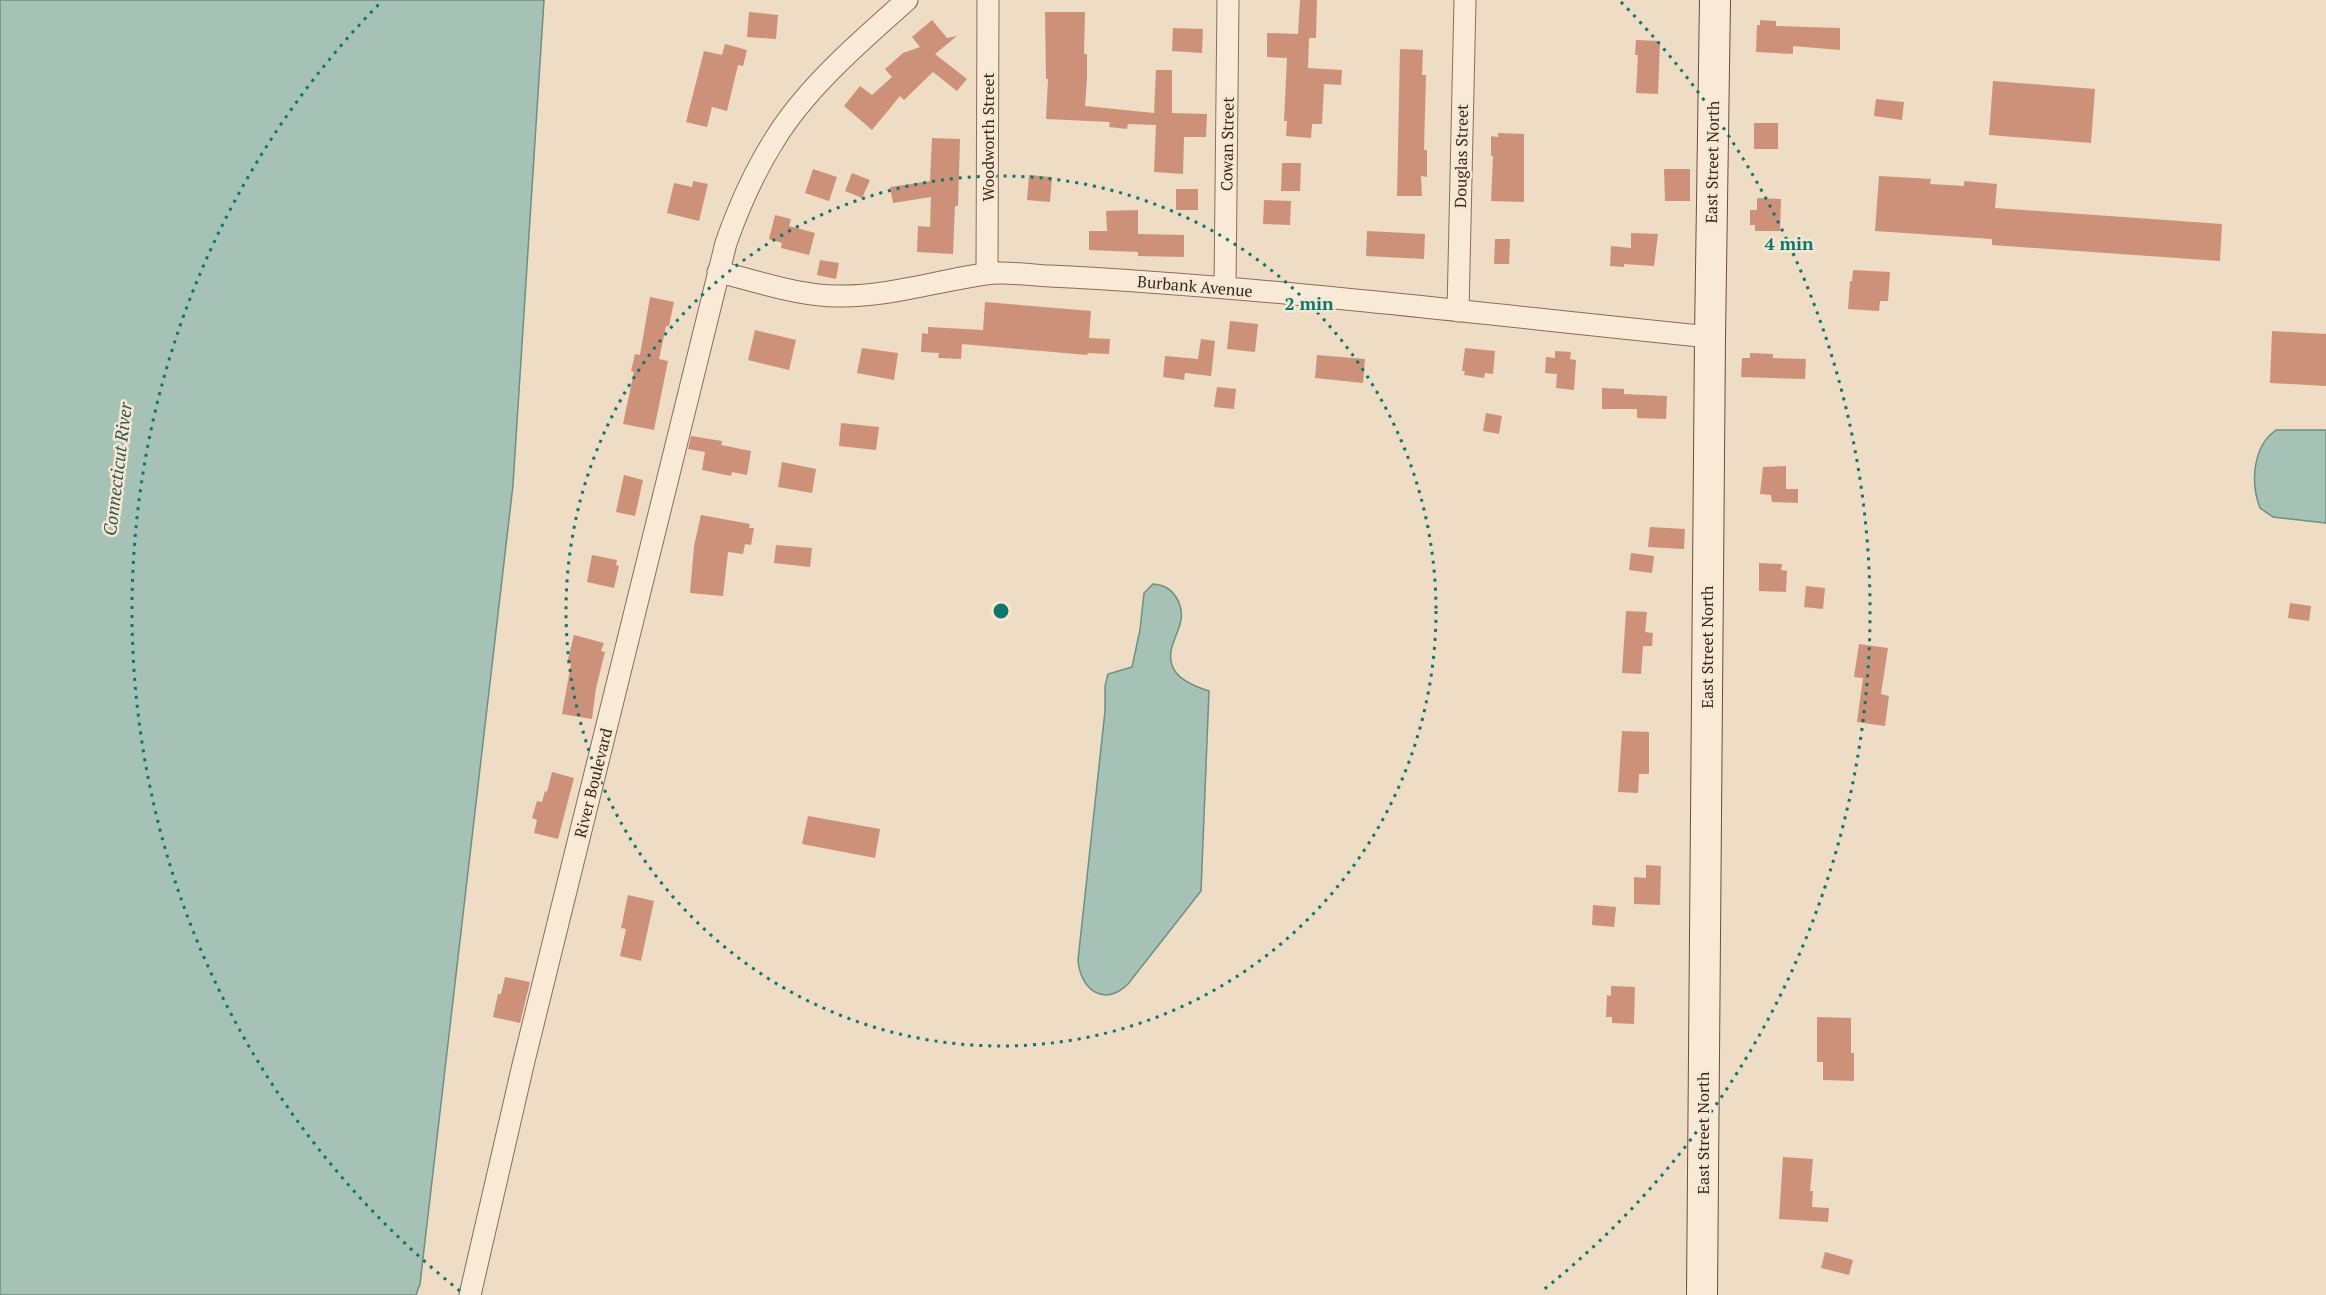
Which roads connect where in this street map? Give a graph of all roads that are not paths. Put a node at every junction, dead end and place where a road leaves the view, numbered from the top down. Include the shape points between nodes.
1 (907, 0) edge
2 (988, 0) edge
3 (1228, 0) edge
4 (1465, 0) edge
5 (1715, 0) edge
6 (718, 272) junction
7 (987, 273) junction
8 (1225, 288) junction
9 (1458, 311) junction
10 (1710, 337) junction
11 (471, 1295) edge
12 (1702, 1295) edge

1 - 6 street, River Boulevard via 811,93 775,138 740,202
2 - 7 street, Woodworth Street
3 - 8 street, Cowan Street
4 - 9 street, Douglas Street
5 - 10 main road, East Street North
6 - 7 street, Burbank Avenue via 838,296 907,289
6 - 11 street, River Boulevard via 523,1065
7 - 8 street, Burbank Avenue
8 - 9 street, Burbank Avenue
9 - 10 street, Burbank Avenue
10 - 12 main road, East Street North

